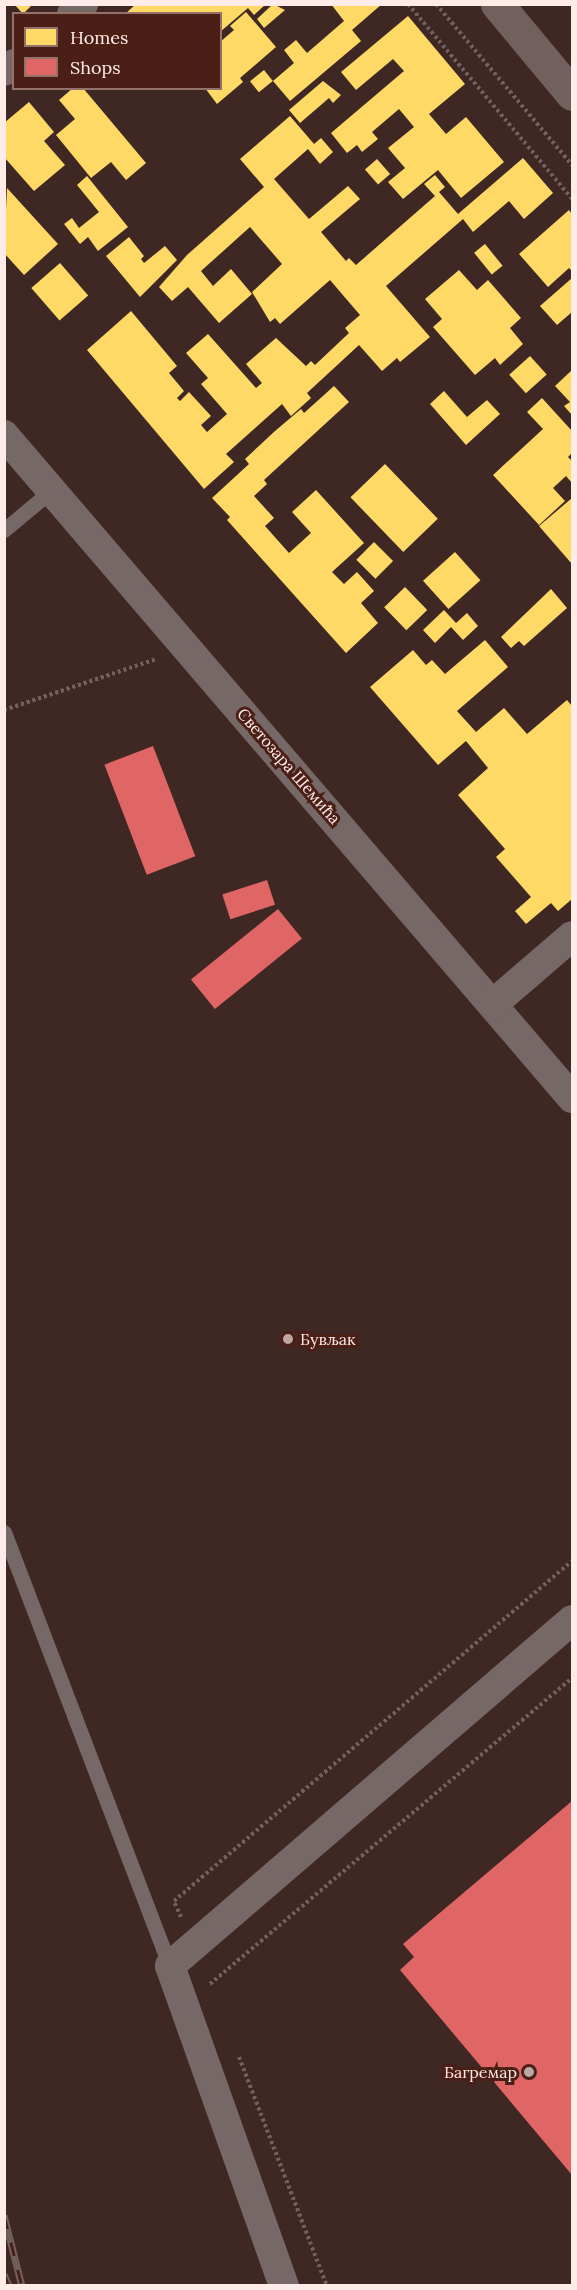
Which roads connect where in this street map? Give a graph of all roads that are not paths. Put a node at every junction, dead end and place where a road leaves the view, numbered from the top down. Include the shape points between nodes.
1 (496, 4) edge
2 (573, 93) edge
3 (4, 435) edge
4 (51, 490) junction
5 (4, 530) edge
6 (573, 936) edge
7 (493, 1004) junction
8 (573, 1098) edge
9 (4, 1532) edge
10 (573, 1620) edge
11 (170, 1966) junction
12 (284, 2286) edge

1 - 2 main road
3 - 4 street, Светозара Шемића
4 - 5 lane
4 - 7 street, Светозара Шемића
6 - 7 street
7 - 8 street, Светозара Шемића
9 - 11 lane
10 - 11 street
11 - 12 street

